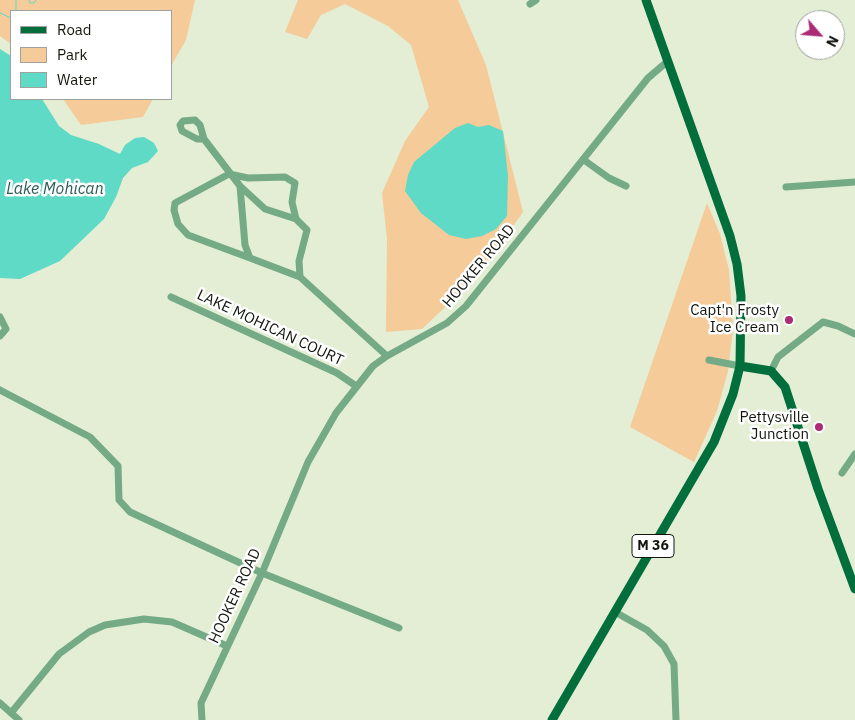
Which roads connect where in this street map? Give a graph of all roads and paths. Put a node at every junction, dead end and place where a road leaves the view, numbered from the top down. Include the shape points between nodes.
1 (536, 0) edge
2 (646, 0) edge
3 (530, 4) dead end
4 (668, 61) junction
5 (204, 139) dead end
6 (584, 160) junction
7 (229, 174) junction
8 (855, 182) edge
9 (240, 186) junction
10 (626, 186) dead end
11 (786, 187) dead end
12 (296, 219) junction
13 (250, 258) junction
14 (300, 277) junction
15 (171, 297) dead end
16 (0, 317) edge
17 (855, 334) edge
18 (0, 336) edge
19 (387, 356) junction
20 (709, 360) dead end
21 (740, 366) junction
22 (771, 371) junction
23 (356, 386) junction
24 (0, 390) edge
25 (855, 454) edge
26 (842, 474) dead end
27 (851, 568) edge
28 (262, 574) junction
29 (855, 590) edge
30 (615, 612) junction
31 (399, 628) dead end
32 (227, 646) junction
33 (0, 704) edge
34 (11, 713) junction
35 (19, 720) edge
36 (202, 720) edge
37 (552, 720) edge
38 (676, 720) edge

1 - 3 street
2 - 4 main road, M 36
4 - 6 street, HOOKER ROAD via 648,78
4 - 21 main road, M 36 via 737,264 742,314
5 - 7 street
6 - 10 street
6 - 19 street, HOOKER ROAD via 458,315
7 - 9 street
7 - 12 street via 293,180
7 - 13 street via 175,202 174,210 178,224 188,235
8 - 11 street
9 - 12 street via 265,209
9 - 13 street via 245,246
12 - 14 street via 307,230 299,261
13 - 14 street
14 - 19 street
15 - 23 street, LAKE MOHICAN COURT via 337,373
16 - 18 street via 6,329
17 - 22 street via 823,322 778,357
19 - 23 street, HOOKER ROAD
20 - 21 street
21 - 22 main road
21 - 30 main road, M 36 via 714,442
22 - 27 main road via 785,387 812,472
23 - 28 street, HOOKER ROAD via 308,462
24 - 28 street via 90,437 118,466 119,500 130,512
25 - 26 street
27 - 29 main road
28 - 31 street
28 - 32 street, HOOKER ROAD
30 - 37 main road, M 36
30 - 38 street via 647,630 664,646 674,664
32 - 34 street via 172,622 144,619 105,625 89,632 59,654
32 - 36 street, HOOKER ROAD via 201,703
33 - 34 street
34 - 35 street

